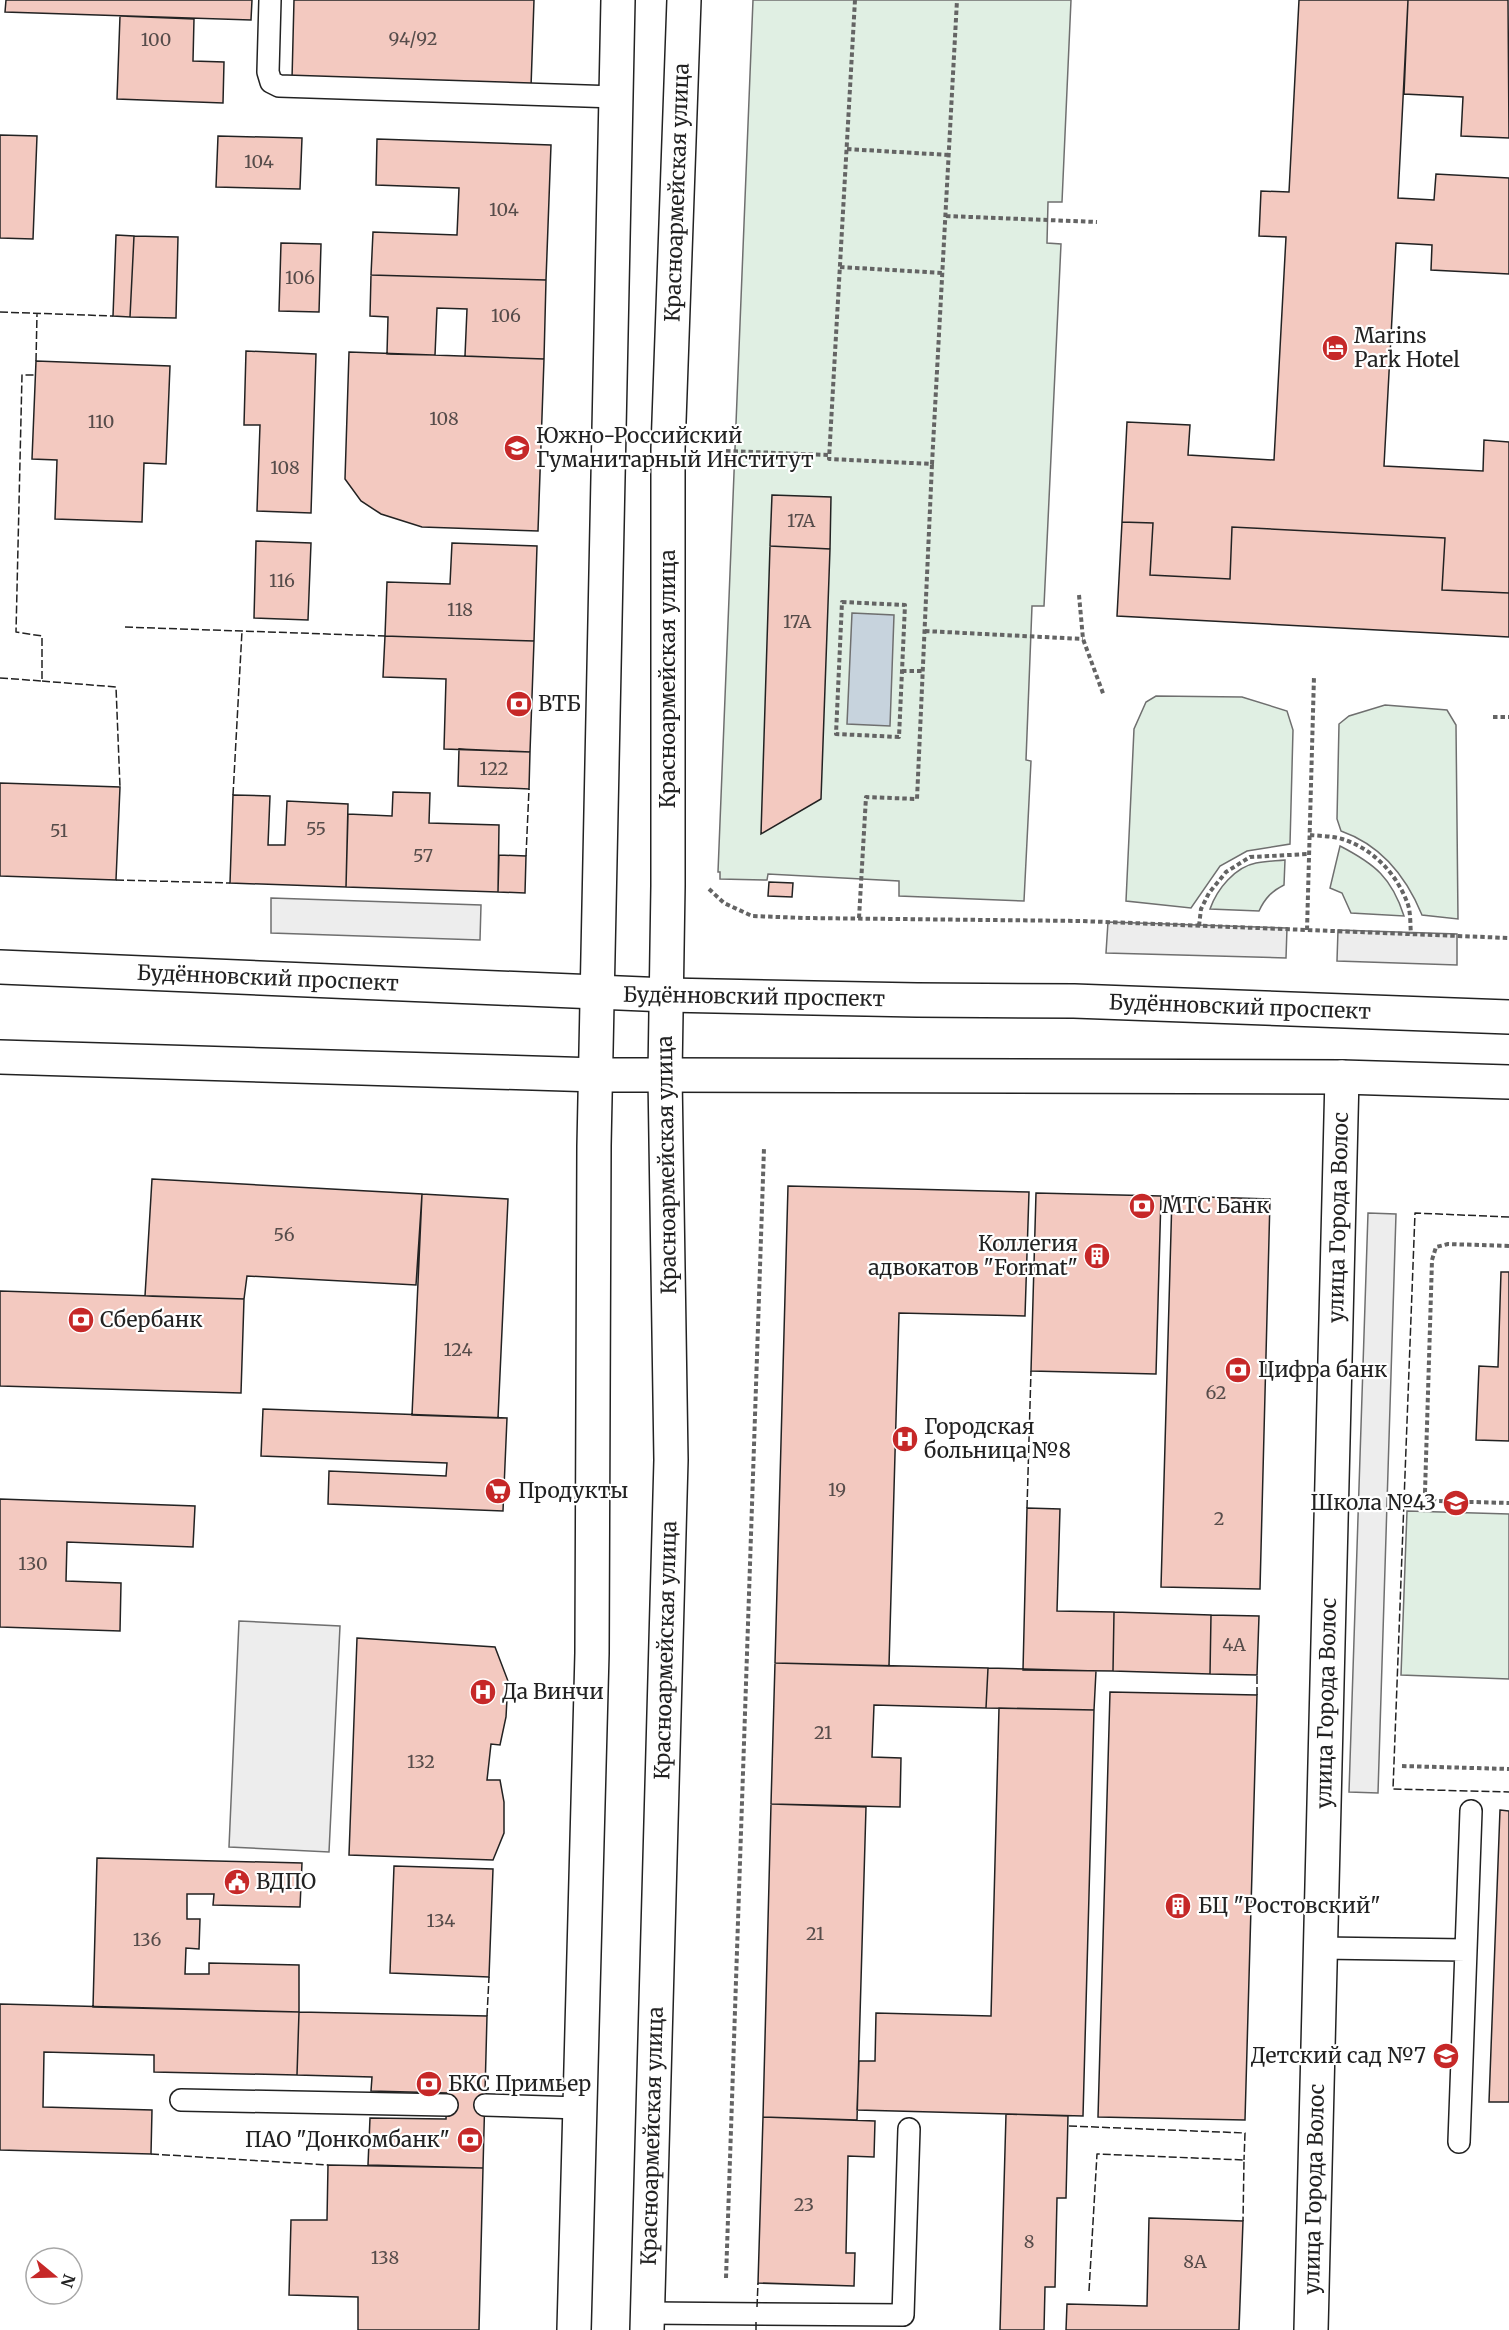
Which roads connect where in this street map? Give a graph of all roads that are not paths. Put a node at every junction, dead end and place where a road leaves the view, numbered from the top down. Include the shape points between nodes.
1 (270, 0) edge
2 (618, 0) edge
3 (684, 0) edge
4 (616, 97) junction
5 (0, 967) edge
6 (597, 993) junction
7 (667, 995) junction
8 (1509, 1017) edge
9 (0, 1057) edge
10 (597, 1075) junction
11 (665, 1075) junction
12 (1342, 1077) junction
13 (1509, 1082) edge
14 (1471, 1811) dead end
15 (1320, 1948) junction
16 (1466, 1950) junction
17 (181, 2100) dead end
18 (447, 2105) dead end
19 (485, 2105) dead end
20 (579, 2108) junction
21 (909, 2129) dead end
22 (1459, 2142) dead end
23 (647, 2322) edge
24 (574, 2330) edge
25 (1311, 2330) edge

1 - 4 lane via 268,72 271,82 279,86
2 - 4 main road
3 - 7 main road, Красноармейская улица via 668,449
4 - 6 main road
5 - 6 main road, Будённовский проспект
6 - 7 main road, Будённовский проспект
6 - 10 main road
7 - 8 main road, Будённовский проспект via 1086,1001
7 - 11 main road, Красноармейская улица
9 - 10 main road
10 - 11 main road
10 - 20 main road via 592,1653
11 - 12 main road
11 - 23 main road, Красноармейская улица via 671,1460
12 - 13 main road
12 - 15 main road, улица Города Волос
14 - 16 lane
15 - 16 lane
15 - 25 main road, улица Города Волос
16 - 22 lane
17 - 18 lane
19 - 20 lane
20 - 24 main road
21 - 23 lane via 903,2315 725,2314

